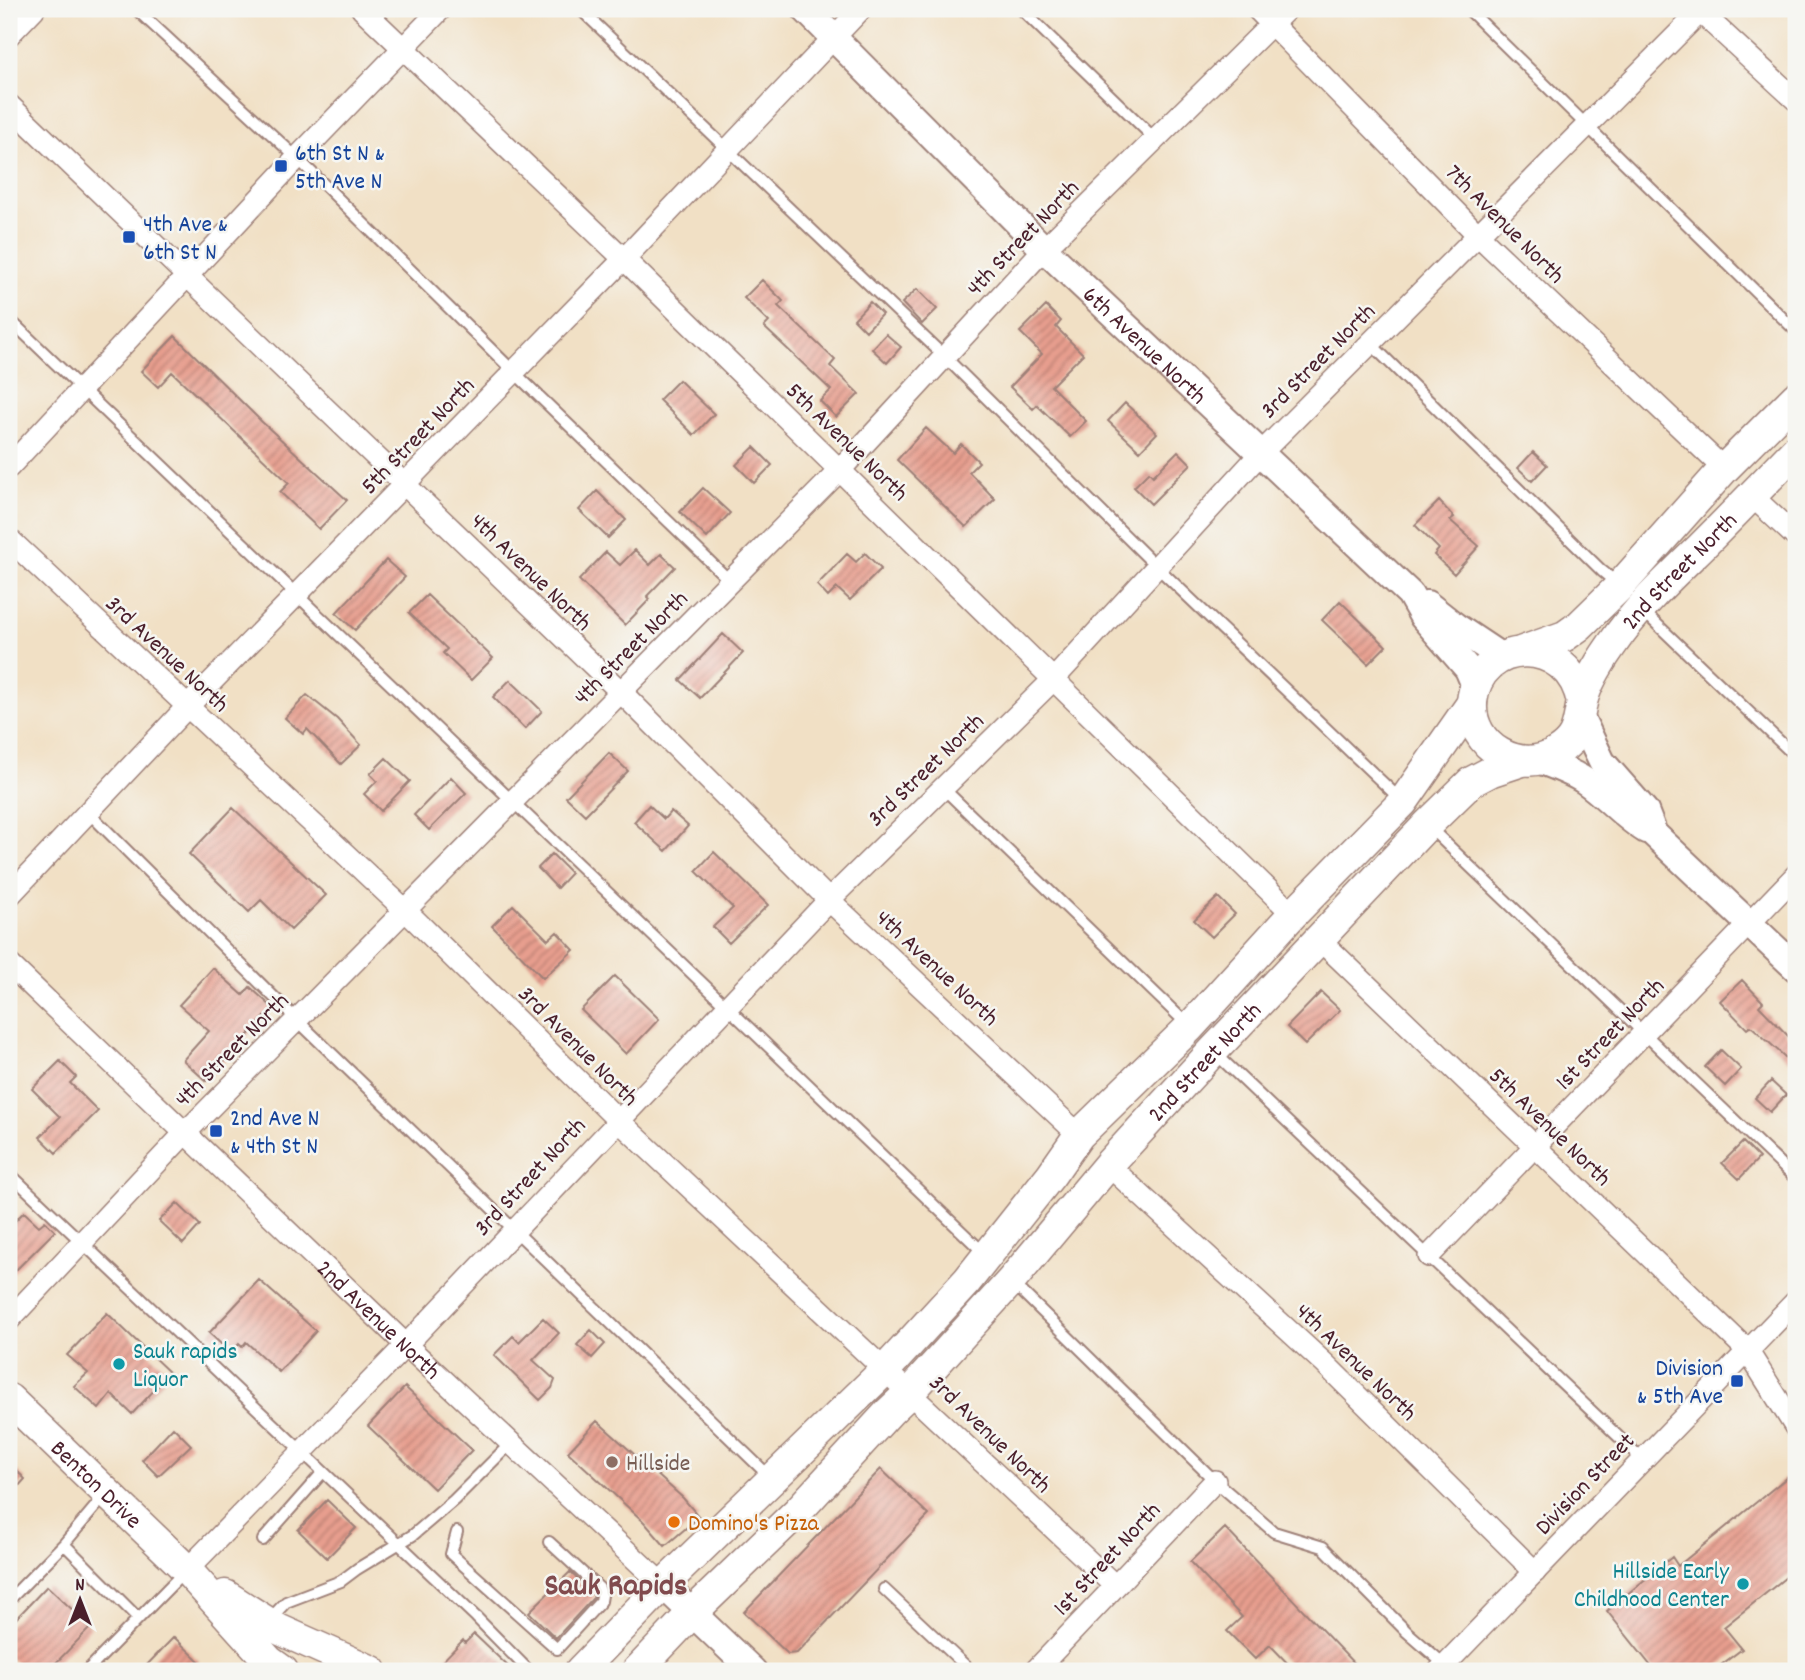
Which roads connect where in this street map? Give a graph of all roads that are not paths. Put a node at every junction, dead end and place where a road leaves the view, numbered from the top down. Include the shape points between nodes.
1 (34, 9) edge
2 (136, 9) edge
3 (362, 9) edge
4 (440, 9) edge
5 (580, 9) edge
6 (805, 9) edge
7 (861, 9) edge
8 (1021, 9) edge
9 (1256, 9) edge
10 (1468, 9) edge
11 (1700, 10) edge
12 (1280, 17) edge
13 (9, 35) edge
14 (834, 37) junction
15 (402, 47) junction
16 (1796, 100) edge
17 (9, 105) edge
18 (1587, 127) junction
19 (1156, 140) junction
20 (727, 151) junction
21 (298, 158) junction
22 (1479, 236) junction
23 (1044, 249) junction
24 (624, 259) junction
25 (186, 276) junction
26 (9, 319) edge
27 (1796, 331) edge
28 (1370, 343) junction
29 (945, 357) junction
30 (514, 372) junction
31 (82, 389) junction
32 (1796, 397) edge
33 (1796, 450) edge
34 (1260, 454) junction
35 (9, 467) edge
36 (1724, 469) junction
37 (840, 470) junction
38 (404, 485) junction
39 (1752, 496) junction
40 (1796, 537) edge
41 (9, 539) edge
42 (1156, 566) junction
43 (731, 582) junction
44 (1410, 594) junction
45 (296, 595) junction
46 (1630, 597) junction
47 (1510, 655) junction
48 (1053, 680) junction
49 (622, 693) junction
50 (1474, 695) junction
51 (187, 707) junction
52 (1581, 711) junction
53 (1796, 757) edge
54 (1530, 760) junction
55 (943, 788) junction
56 (513, 802) junction
57 (1403, 802) junction
58 (88, 812) junction
59 (1427, 825) junction
60 (1654, 834) junction
61 (1796, 875) edge
62 (9, 896) edge
63 (829, 900) junction
64 (405, 910) junction
65 (1293, 914) junction
66 (1750, 925) junction
67 (1320, 940) junction
68 (9, 964) edge
69 (1796, 968) edge
70 (727, 1007) junction
71 (297, 1020) junction
72 (1190, 1027) junction
73 (1644, 1034) junction
74 (1213, 1051) junction
75 (618, 1120) junction
76 (186, 1132) junction
77 (1079, 1135) junction
78 (1534, 1147) junction
79 (1108, 1165) junction
80 (9, 1173) edge
81 (1796, 1179) edge
82 (515, 1230) junction
83 (82, 1243) junction
84 (987, 1255) junction
85 (1429, 1256) junction
86 (1011, 1281) junction
87 (1796, 1301) edge
88 (9, 1320) edge
89 (406, 1345) junction
90 (1747, 1350) junction
91 (884, 1371) junction
92 (910, 1392) junction
93 (9, 1399) edge
94 (1796, 1428) edge
95 (511, 1443) junction
96 (302, 1452) junction
97 (1643, 1460) junction
98 (323, 1472) junction
99 (772, 1479) junction
100 (1215, 1481) junction
101 (107, 1493) junction
102 (457, 1532) dead end
103 (262, 1540) dead end
104 (549, 1542) dead end
105 (398, 1543) junction
106 (64, 1544) junction
107 (187, 1570) junction
108 (1535, 1573) junction
109 (663, 1585) junction
110 (1114, 1585) junction
111 (884, 1589) dead end
112 (9, 1600) edge
113 (692, 1613) junction
114 (138, 1618) junction
115 (267, 1622) junction
116 (1442, 1668) edge
117 (87, 1671) edge
118 (283, 1671) edge
119 (372, 1671) edge
120 (529, 1671) edge
121 (580, 1671) edge
122 (637, 1671) edge
123 (753, 1671) edge
124 (971, 1671) edge
125 (1035, 1671) edge

1 - 13 street
2 - 21 lane
3 - 15 street, 5th Avenue North
4 - 15 street
5 - 20 lane
6 - 14 street, 6th Avenue North
7 - 14 street, 5th Street North
8 - 19 lane
9 - 12 street, 7th Avenue North
10 - 18 lane
11 - 16 street
11 - 18 street, 3rd Street North
12 - 19 street, 4th Street North
12 - 22 street, 7th Avenue North
14 - 20 street, 5th Street North
14 - 23 street, 6th Avenue North
15 - 21 street
15 - 24 street, 5th Avenue North
17 - 25 street, 4th Avenue North
18 - 22 street, 3rd Street North
18 - 27 lane
19 - 23 street, 4th Street North
20 - 24 street, 5th Street North
20 - 29 lane
21 - 25 street
21 - 30 lane
22 - 28 street, 3rd Street North
22 - 36 street, 7th Avenue North
23 - 29 street, 4th Street North
23 - 34 street, 6th Avenue North
24 - 30 street, 5th Street North
24 - 37 street, 5th Avenue North
25 - 31 street
25 - 38 street, 4th Avenue North
26 - 31 lane
28 - 34 street, 3rd Street North
28 - 46 lane
29 - 37 street, 4th Street North
29 - 42 lane
30 - 38 street, 5th Street North
30 - 43 lane
31 - 35 street
31 - 45 lane
32 - 36 main road
33 - 39 main road, 2nd Street North
34 - 42 street, 3rd Street North
34 - 44 street, 6th Avenue North
36 - 46 main road
37 - 43 street, 4th Street North
37 - 48 street, 5th Avenue North
38 - 45 street, 5th Street North
38 - 49 street, 4th Avenue North
39 - 40 street
39 - 46 main road, 2nd Street North
41 - 51 street, 3rd Avenue North
42 - 48 street, 3rd Street North
42 - 57 lane
43 - 49 street, 4th Street North
44 - 47 street via 1455,626
44 - 50 street, 6th Avenue North via 1423,617 1468,669
45 - 51 street, 5th Street North
45 - 56 lane
46 - 47 main road via 1565,636
46 - 52 main road, 2nd Street North via 1597,664
46 - 53 lane
47 - 50 main road via 1489,667
47 - 52 main road via 1539,653 1560,663 1576,681
48 - 55 street, 3rd Street North
48 - 65 street, 5th Avenue North
49 - 56 street, 4th Street North
49 - 63 street, 4th Avenue North
50 - 54 main road via 1473,717 1485,742 1508,758
50 - 57 main road
51 - 58 street, 5th Street North
51 - 64 street, 3rd Avenue North
52 - 54 main road via 1578,728 1566,745
52 - 60 street via 1602,762 1645,811
54 - 59 main road, 2nd Street North via 1471,782
54 - 60 street via 1582,779 1632,822
55 - 63 street, 3rd Street North
55 - 72 lane
56 - 64 street, 4th Street North
56 - 70 lane
57 - 65 main road
58 - 62 street, 5th Street North
58 - 71 lane
59 - 67 main road, 2nd Street North
59 - 73 lane
60 - 66 street
61 - 66 street, 1st Street North
63 - 70 street, 3rd Street North
63 - 77 street, 4th Avenue North
64 - 71 street, 4th Street North
64 - 75 street, 3rd Avenue North
65 - 72 main road
66 - 69 street
66 - 73 street, 1st Street North
67 - 74 main road, 2nd Street North
67 - 78 street, 5th Avenue North
68 - 76 street, 2nd Avenue North
70 - 75 street, 3rd Street North
70 - 84 lane
71 - 76 street, 4th Street North
71 - 82 lane
72 - 77 main road
73 - 78 street, 1st Street North
73 - 81 lane
74 - 79 main road, 2nd Street North
74 - 85 lane
75 - 82 street, 3rd Street North
75 - 91 street, 3rd Avenue North
76 - 83 street, 4th Street North
76 - 89 street, 2nd Avenue North
77 - 84 main road
78 - 85 street, 1st Street North
78 - 90 street, 5th Avenue North
79 - 86 main road, 2nd Street North
79 - 108 street, 4th Avenue North via 1325,1364
80 - 83 lane
82 - 89 street, 3rd Street North
82 - 99 lane
83 - 88 street, 4th Street North
83 - 96 lane
84 - 91 main road
85 - 97 lane
86 - 92 main road, 2nd Street North
86 - 100 lane
87 - 90 street, Division Street
89 - 95 street, 2nd Avenue North
89 - 96 street, 3rd Street North
90 - 94 street, 5th Avenue North
90 - 97 street, Division Street
91 - 92 street, 3rd Avenue North
91 - 99 main road
92 - 110 street, 3rd Avenue North
92 - 113 main road, 2nd Street North via 798,1511
93 - 101 main road, Benton Drive
95 - 105 lane via 430,1522
95 - 109 street, 2nd Avenue North
96 - 98 lane
96 - 107 street, 3rd Street North
97 - 108 street, Division Street
98 - 103 lane
98 - 105 lane
99 - 109 main road
100 - 110 street, 1st Street North
100 - 116 lane via 1274,1532 1323,1547
101 - 106 lane
101 - 107 main road, Benton Drive
102 - 104 lane via 451,1554 557,1648 603,1595
105 - 115 lane via 341,1581 286,1602
105 - 120 lane
106 - 112 lane
106 - 114 lane
107 - 114 lane
107 - 115 main road, Benton Drive
107 - 118 main road, Benton Drive
108 - 116 street, Division Street
109 - 113 street, 2nd Avenue North
109 - 121 main road
110 - 125 street, 1st Street North
111 - 124 lane
113 - 122 main road, 2nd Street North
113 - 123 street, 2nd Avenue North
114 - 117 lane
115 - 119 main road, Benton Drive

